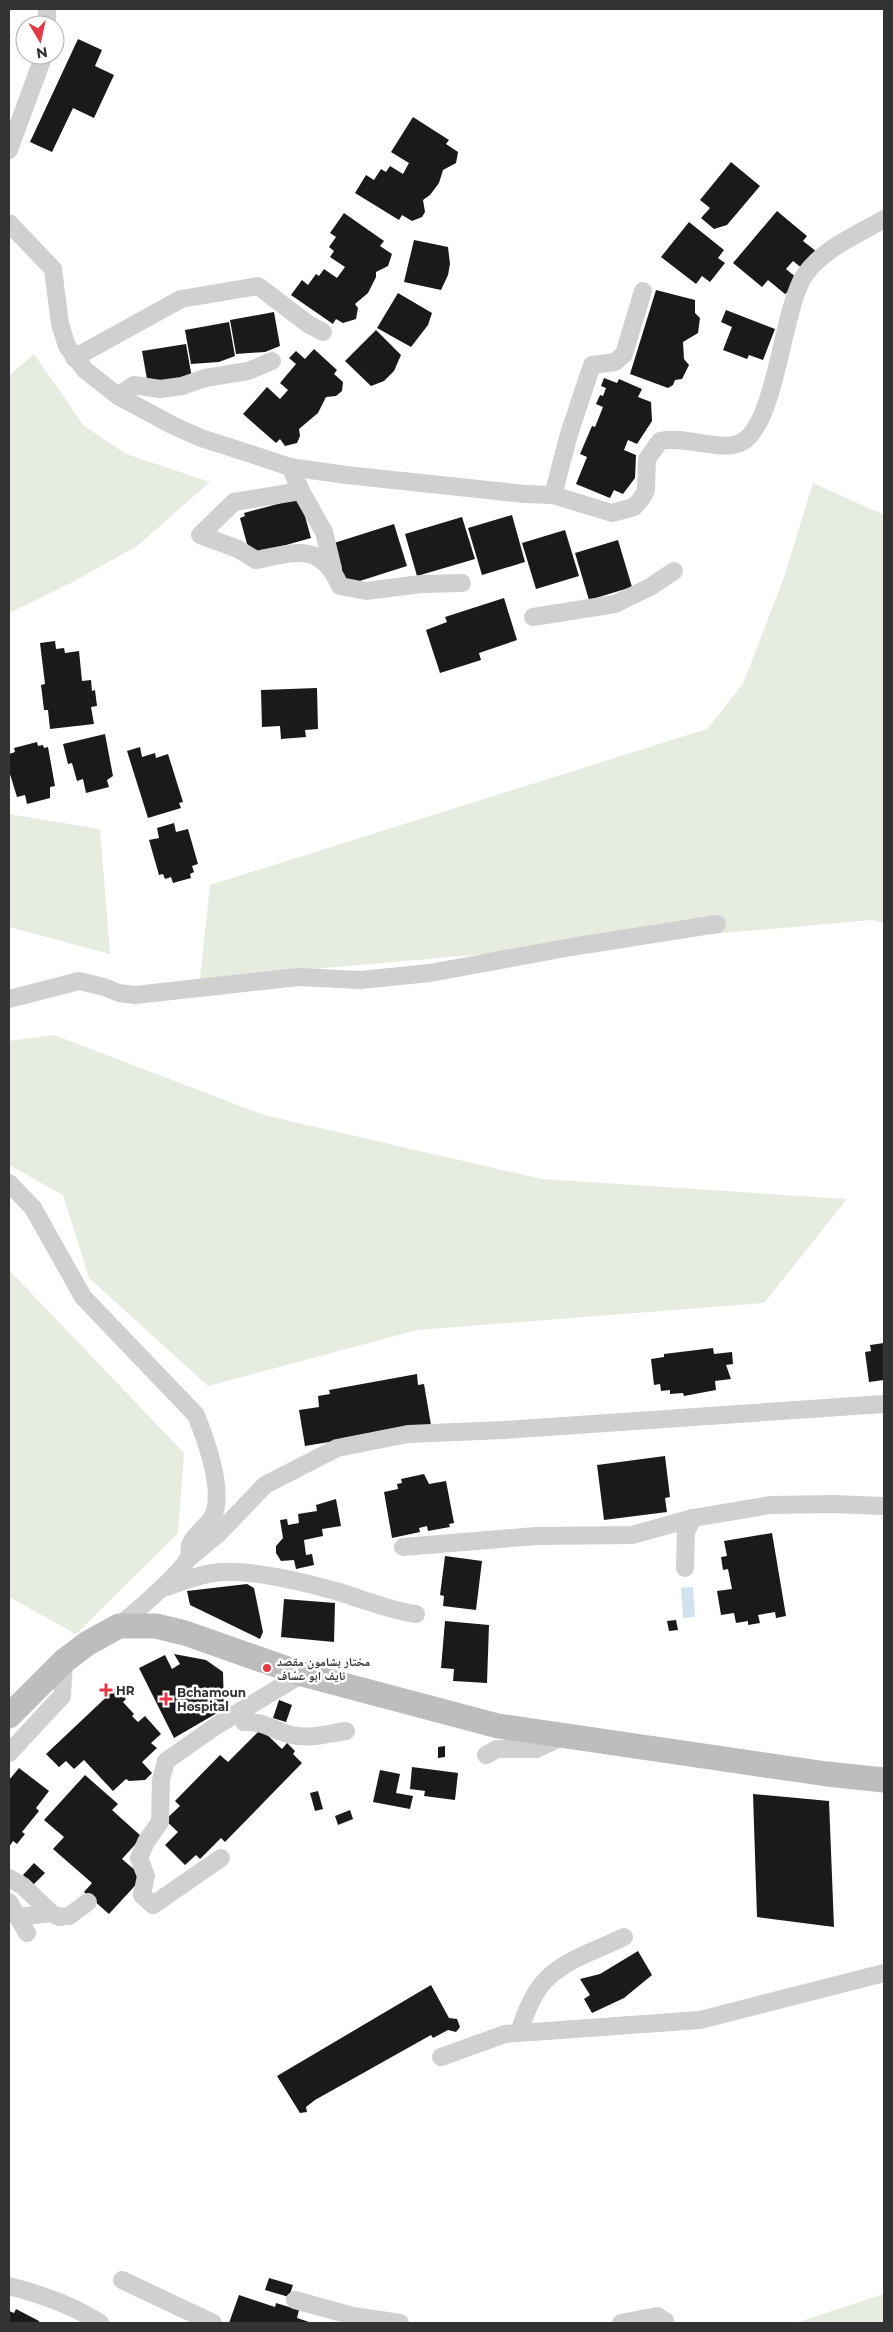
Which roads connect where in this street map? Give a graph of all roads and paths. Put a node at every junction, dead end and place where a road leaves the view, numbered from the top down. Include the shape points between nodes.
1 (40, 65) edge
2 (9, 150) edge
3 (884, 219) edge
4 (9, 223) edge
5 (643, 291) dead end
6 (322, 332) dead end
7 (74, 358) junction
8 (272, 361) dead end
9 (118, 396) junction
10 (290, 467) junction
11 (301, 491) junction
12 (553, 495) junction
13 (333, 571) junction
14 (674, 571) dead end
15 (462, 583) dead end
16 (533, 617) dead end
17 (717, 924) dead end
18 (9, 999) edge
19 (9, 1182) edge
20 (884, 1404) edge
21 (884, 1506) edge
22 (692, 1518) junction
23 (404, 1547) dead end
24 (188, 1558) junction
25 (685, 1568) dead end
26 (160, 1589) junction
27 (416, 1614) dead end
28 (119, 1626) junction
29 (64, 1661) junction
30 (302, 1674) junction
31 (239, 1712) junction
32 (9, 1716) edge
33 (346, 1731) dead end
34 (564, 1736) junction
35 (9, 1753) edge
36 (486, 1755) dead end
37 (884, 1780) edge
38 (221, 1858) dead end
39 (9, 1878) edge
40 (88, 1902) dead end
41 (13, 1910) edge
42 (51, 1913) junction
43 (27, 1933) dead end
44 (624, 1937) dead end
45 (884, 1973) edge
46 (519, 2032) junction
47 (441, 2058) dead end
48 (122, 2280) dead end
49 (9, 2286) edge
50 (295, 2300) dead end
51 (100, 2323) edge
52 (212, 2323) edge
53 (400, 2323) edge
54 (621, 2323) edge
55 (665, 2323) edge

1 - 2 street
3 - 12 street via 823,256 804,277 761,420 742,442 718,445 673,438 660,441 647,459 646,490 634,507 623,512 612,513
4 - 7 street via 53,268 60,324
5 - 12 street via 624,354 616,362 592,365
6 - 7 street via 258,286 181,299
7 - 9 street
8 - 9 street via 182,386 160,389 134,385
9 - 10 street via 201,438
10 - 11 street
10 - 12 street via 374,479
11 - 13 street via 324,532
11 - 13 street via 234,502 200,535 238,549 256,560 291,553 320,556
13 - 15 street via 340,586 366,591
14 - 16 street via 614,604
17 - 18 street via 571,946 430,973 339,981 298,977 135,995 79,981
19 - 24 street via 33,1208 83,1297 196,1415 206,1439 216,1497 214,1512 190,1544
20 - 24 street via 408,1434 337,1448 264,1485 219,1533
21 - 22 street via 770,1505
22 - 23 street via 632,1535 536,1536
22 - 25 street via 686,1532
24 - 26 street
26 - 27 street via 222,1572 303,1584 339,1592 393,1611
26 - 28 street
28 - 29 main road via 88,1642
28 - 30 main road via 156,1626 186,1633
29 - 32 main road
29 - 35 street via 62,1696
30 - 31 street
30 - 34 main road via 498,1726
31 - 33 street via 244,1722 261,1722 288,1734 307,1736
31 - 38 street via 166,1761 161,1780 160,1822 139,1858 146,1876 142,1895 154,1904
34 - 36 street via 536,1749 497,1749
34 - 37 main road
39 - 42 street via 23,1886
40 - 42 street via 69,1916 58,1917
41 - 42 street
41 - 43 street
44 - 46 street via 556,1970 542,1983 529,2004
45 - 46 street via 700,2020
46 - 47 street via 505,2034
48 - 52 street
49 - 51 street via 38,2294
50 - 53 street via 353,2316
54 - 55 street via 657,2316

